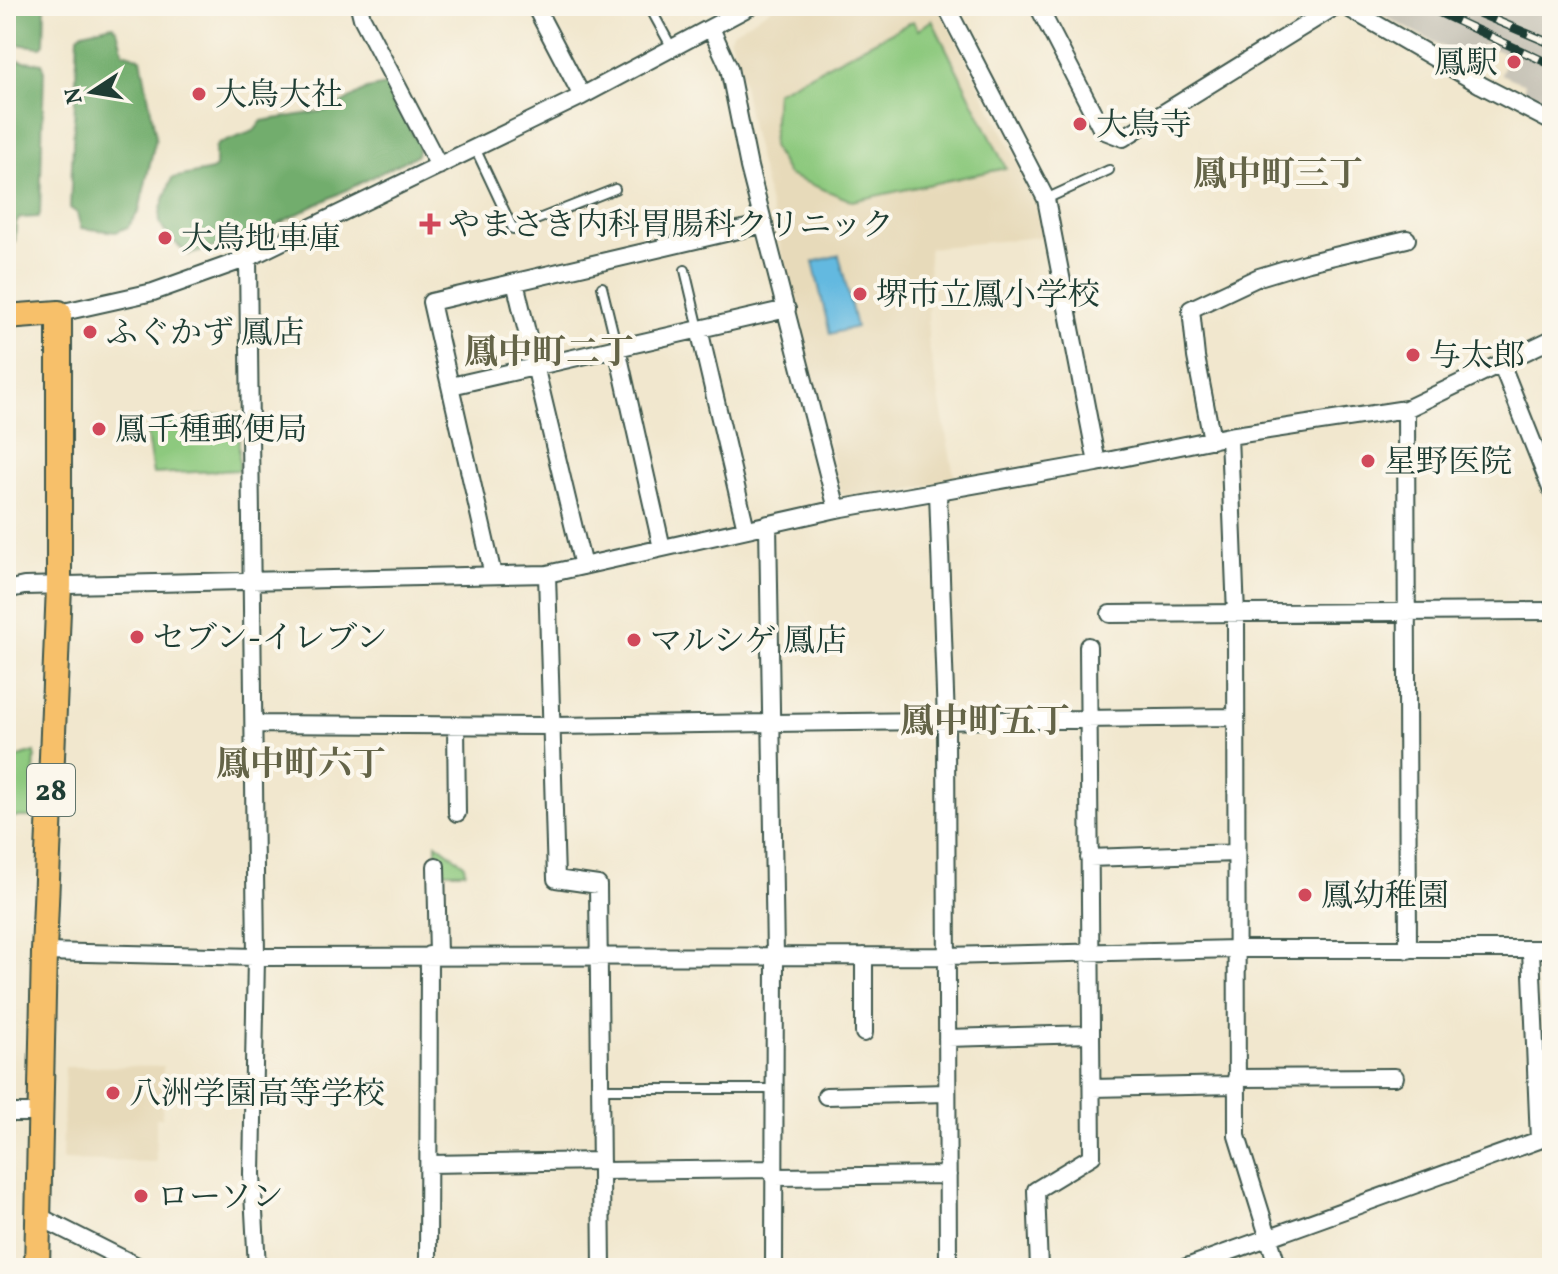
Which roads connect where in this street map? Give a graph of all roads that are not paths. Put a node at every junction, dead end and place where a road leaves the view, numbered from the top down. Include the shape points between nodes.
1 (359, 6) edge
2 (535, 6) edge
3 (649, 6) edge
4 (751, 6) edge
5 (946, 6) edge
6 (1038, 6) edge
7 (1336, 6) edge
8 (1345, 6) edge
9 (726, 12) edge
10 (711, 28) junction
11 (672, 49) junction
12 (582, 96) junction
13 (1552, 122) edge
14 (475, 148) junction
15 (439, 166) junction
16 (1109, 170) dead end
17 (615, 189) dead end
18 (1046, 199) junction
19 (764, 224) junction
20 (1407, 239) dead end
21 (248, 258) junction
22 (685, 270) dead end
23 (515, 282) junction
24 (602, 287) dead end
25 (787, 309) junction
26 (59, 313) junction
27 (6, 317) edge
28 (699, 329) junction
29 (1552, 339) edge
30 (617, 348) junction
31 (1501, 363) junction
32 (535, 367) junction
33 (451, 386) junction
34 (1406, 409) junction
35 (1221, 438) junction
36 (1097, 463) junction
37 (1552, 491) edge
38 (938, 492) junction
39 (837, 509) junction
40 (768, 524) junction
41 (746, 529) junction
42 (662, 548) junction
43 (583, 566) junction
44 (547, 574) junction
45 (493, 575) junction
46 (252, 581) junction
47 (59, 586) junction
48 (6, 590) edge
49 (1552, 611) edge
50 (1110, 614) dead end
51 (1407, 614) junction
52 (1236, 615) junction
53 (1088, 646) dead end
54 (1234, 717) junction
55 (946, 721) junction
56 (1087, 721) junction
57 (770, 723) junction
58 (254, 724) junction
59 (456, 725) junction
60 (553, 726) junction
61 (457, 813) dead end
62 (1235, 853) junction
63 (1089, 858) junction
64 (436, 866) dead end
65 (1236, 949) junction
66 (1552, 949) edge
67 (1408, 950) junction
68 (1531, 950) junction
69 (44, 952) junction
70 (1090, 952) junction
71 (599, 954) junction
72 (434, 955) junction
73 (775, 955) junction
74 (864, 956) junction
75 (946, 956) junction
76 (256, 957) junction
77 (864, 1033) dead end
78 (1091, 1034) junction
79 (947, 1038) junction
80 (1395, 1077) dead end
81 (1236, 1081) junction
82 (1092, 1088) junction
83 (601, 1089) junction
84 (775, 1089) junction
85 (947, 1093) junction
86 (826, 1096) dead end
87 (6, 1113) edge
88 (40, 1113) junction
89 (429, 1164) junction
90 (601, 1166) junction
91 (774, 1173) junction
92 (948, 1175) junction
93 (38, 1216) junction
94 (1268, 1237) junction
95 (37, 1268) edge
96 (141, 1268) edge
97 (257, 1268) edge
98 (428, 1268) edge
99 (602, 1268) edge
100 (774, 1268) edge
101 (948, 1268) edge
102 (1039, 1268) edge
103 (1184, 1268) edge
104 (1278, 1268) edge

1 - 15 street
2 - 12 street
3 - 11 lane
4 - 9 street
5 - 18 street
6 - 7 street via 1102,130 1123,138
8 - 13 street
9 - 10 street
10 - 11 street
10 - 19 street via 729,68
11 - 12 street
12 - 14 street
14 - 15 street
14 - 17 lane via 513,229
15 - 21 street
16 - 18 lane
18 - 36 street
19 - 23 street
19 - 25 street
20 - 35 street via 1259,277 1191,309 1196,357
21 - 26 street via 153,292
21 - 46 street
22 - 28 lane
23 - 32 street
23 - 33 street via 431,302
24 - 30 lane
25 - 28 street
25 - 39 street
26 - 27 main road
26 - 47 main road, 28
28 - 30 street
28 - 41 street
29 - 31 street
30 - 32 street
30 - 42 street
31 - 34 street
31 - 37 street
32 - 33 street
32 - 43 street
33 - 45 street
34 - 35 street
34 - 51 street
35 - 36 street
35 - 52 street
36 - 38 street
38 - 39 street
38 - 55 street
39 - 40 street
40 - 41 street
40 - 57 street
41 - 42 street
42 - 43 street
43 - 44 street
44 - 45 street
44 - 60 street
45 - 46 street
46 - 47 street
46 - 58 street
47 - 48 street
47 - 69 main road, 28
49 - 51 street
50 - 52 street
51 - 52 street
51 - 67 street
52 - 54 street
53 - 56 street
54 - 56 street
54 - 62 street
55 - 56 street
55 - 57 street
55 - 75 street
56 - 63 street
57 - 60 street
57 - 73 street
58 - 59 street
58 - 76 street
59 - 60 street
59 - 61 street
60 - 71 street via 556,879 598,885
62 - 63 street
62 - 65 street
63 - 70 street
64 - 72 street
65 - 67 street
65 - 70 street
65 - 81 street
66 - 68 street
67 - 68 street
68 - 94 street via 1539,1140
69 - 76 street
69 - 88 main road, 28
70 - 75 street
70 - 78 street
71 - 72 street
71 - 73 street
71 - 83 street
72 - 76 street
72 - 89 street
73 - 74 street
73 - 84 street
74 - 75 street
74 - 77 street
75 - 79 street
76 - 97 street via 252,1174
78 - 79 street
78 - 82 street
79 - 85 street
80 - 81 street
81 - 82 street
81 - 94 street via 1237,1136
82 - 102 street via 1092,1156 1036,1190
83 - 84 lane
83 - 90 street
84 - 91 street
85 - 86 street
85 - 92 street
87 - 88 street
88 - 93 main road, 28
89 - 90 street
89 - 98 street
90 - 91 street
90 - 99 street
91 - 92 street
91 - 100 street
92 - 101 street
93 - 95 main road, 28
93 - 96 street
94 - 103 street
94 - 104 street

